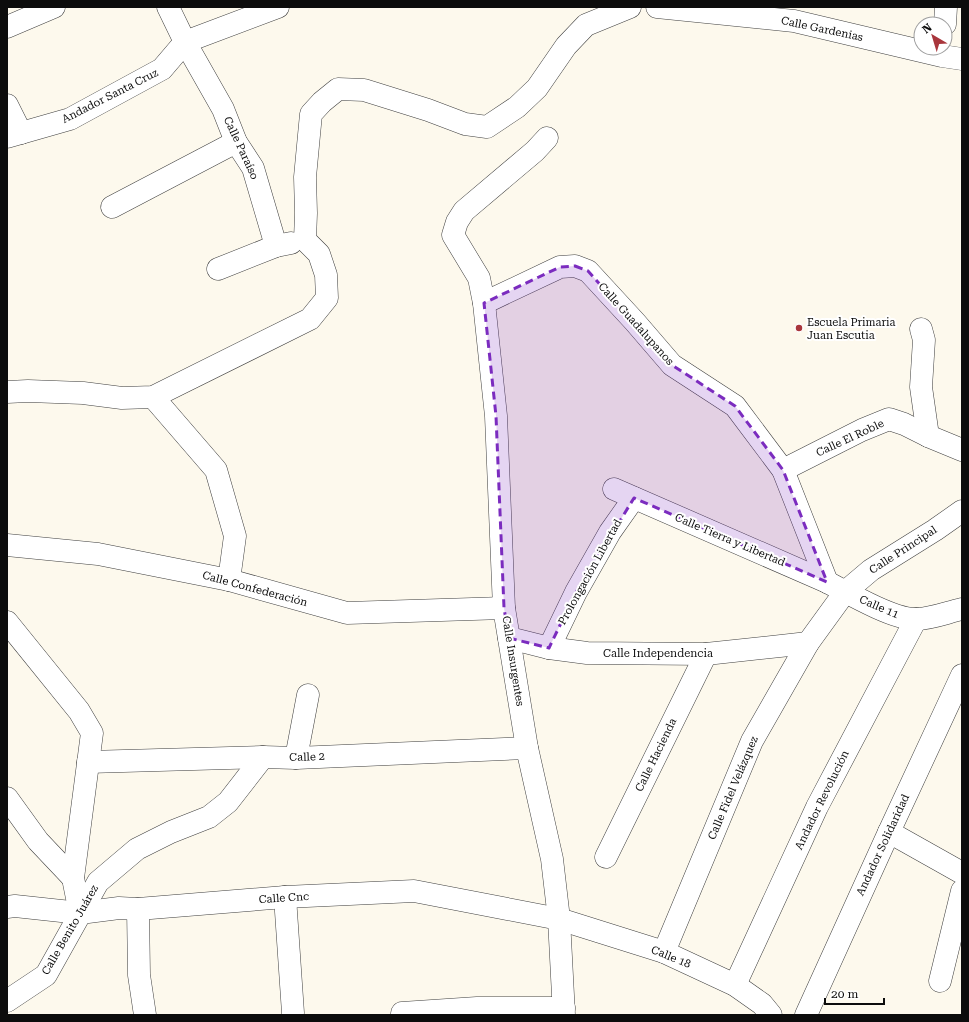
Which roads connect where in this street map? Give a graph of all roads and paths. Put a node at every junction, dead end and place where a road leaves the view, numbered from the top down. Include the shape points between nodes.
1 (54, 7) edge
2 (168, 7) edge
3 (278, 7) edge
4 (630, 7) edge
5 (657, 7) edge
6 (7, 27) edge
7 (185, 42) junction
8 (913, 46) edge
9 (7, 105) edge
10 (14, 135) edge
11 (547, 138) dead end
12 (236, 142) junction
13 (112, 207) dead end
14 (305, 240) junction
15 (276, 246) junction
16 (218, 269) dead end
17 (484, 304) junction
18 (921, 329) dead end
19 (7, 392) edge
20 (153, 397) junction
21 (928, 436) junction
22 (962, 450) edge
23 (783, 470) junction
24 (614, 489) dead end
25 (634, 498) junction
26 (962, 511) edge
27 (7, 545) edge
28 (228, 580) junction
29 (836, 587) junction
30 (504, 608) junction
31 (962, 609) edge
32 (916, 619) junction
33 (7, 622) edge
34 (509, 638) junction
35 (808, 643) junction
36 (549, 648) junction
37 (706, 654) junction
38 (962, 675) edge
39 (308, 695) dead end
40 (527, 748) junction
41 (263, 757) junction
42 (296, 758) junction
43 (88, 762) junction
44 (7, 798) edge
45 (889, 832) junction
46 (606, 857) dead end
47 (962, 873) edge
48 (73, 878) junction
49 (962, 891) edge
50 (285, 897) junction
51 (10, 903) edge
52 (138, 909) junction
53 (80, 913) junction
54 (559, 919) junction
55 (664, 952) junction
56 (940, 981) dead end
57 (735, 985) junction
58 (7, 1001) edge
59 (564, 1012) edge
60 (293, 1013) dead end
61 (402, 1013) dead end
62 (145, 1015) edge
63 (771, 1015) edge
64 (806, 1015) edge

1 - 6 street
2 - 7 street, Calle Paraíso
3 - 7 street, Andador Santa Cruz
4 - 14 street via 586,26 566,46 536,88 517,107 486,127 465,124 364,90 338,89 311,114 305,177
5 - 8 street, Calle Gardenias via 794,21
7 - 10 street, Andador Santa Cruz via 162,69 70,119
7 - 12 street, Calle Paraíso via 223,109
9 - 10 street
11 - 17 street, Calle Insurgentes via 464,211 457,222 453,235 479,278
12 - 13 street
12 - 15 street, Calle Paraíso via 253,168
14 - 15 street
14 - 20 street via 319,254 326,275 328,298 310,319
15 - 16 street
17 - 23 street, Calle Guadalupanos via 560,267 575,266 588,271 672,365 735,406
17 - 30 street, Calle Insurgentes via 496,416
18 - 21 street via 924,340 921,387
19 - 20 street via 83,393 122,398
20 - 28 street via 216,470 235,536
21 - 22 street, Calle El Roble
21 - 23 street, Calle El Roble via 889,419
23 - 29 street, Calle Guadalupanos
24 - 25 street, Calle Tierra y Libertad
25 - 29 street, Calle Tierra y Libertad
25 - 36 street, Prolongación Libertad via 591,565
26 - 29 street, Calle Principal via 871,570
27 - 28 street, Calle Confederación via 98,554
28 - 30 street, Calle Confederación via 347,613
29 - 32 street, Calle 11 via 904,618
29 - 35 street, Calle Fidel Velázquez
30 - 34 street, Calle Insurgentes
31 - 32 street, Calle 11
32 - 57 street, Andador Revolución via 817,807
33 - 43 street via 79,711 92,733
34 - 36 street, Calle Independencia
34 - 40 street, Calle Insurgentes
35 - 37 street, Calle Independencia
35 - 55 street, Calle Fidel Velázquez via 752,741
36 - 37 street, Calle Independencia via 587,654
37 - 46 street, Calle Hacienda
38 - 45 street, Andador Solidaridad
39 - 42 street
40 - 42 street, Calle 2
40 - 54 street, Calle Insurgentes via 552,859
41 - 42 street, Calle 2
41 - 43 street, Calle 2
41 - 53 street, Calle Benito Juárez via 228,802 209,817 137,849 98,882
43 - 48 street
44 - 48 street via 38,841
45 - 47 street
45 - 64 street, Andador Solidaridad
48 - 53 street
49 - 56 street
50 - 52 street, Calle Cnc
50 - 54 street, Calle Cnc via 414,891
50 - 60 street
51 - 53 street, Calle Cnc
52 - 53 street, Calle Cnc via 119,908
52 - 62 street via 139,975
53 - 58 street, Calle Benito Juárez via 46,975
54 - 55 street, Calle 18
54 - 59 street, Calle Insurgentes
55 - 57 street, Calle 18
57 - 63 street, Calle 18 via 762,1004
59 - 61 street via 477,1008

